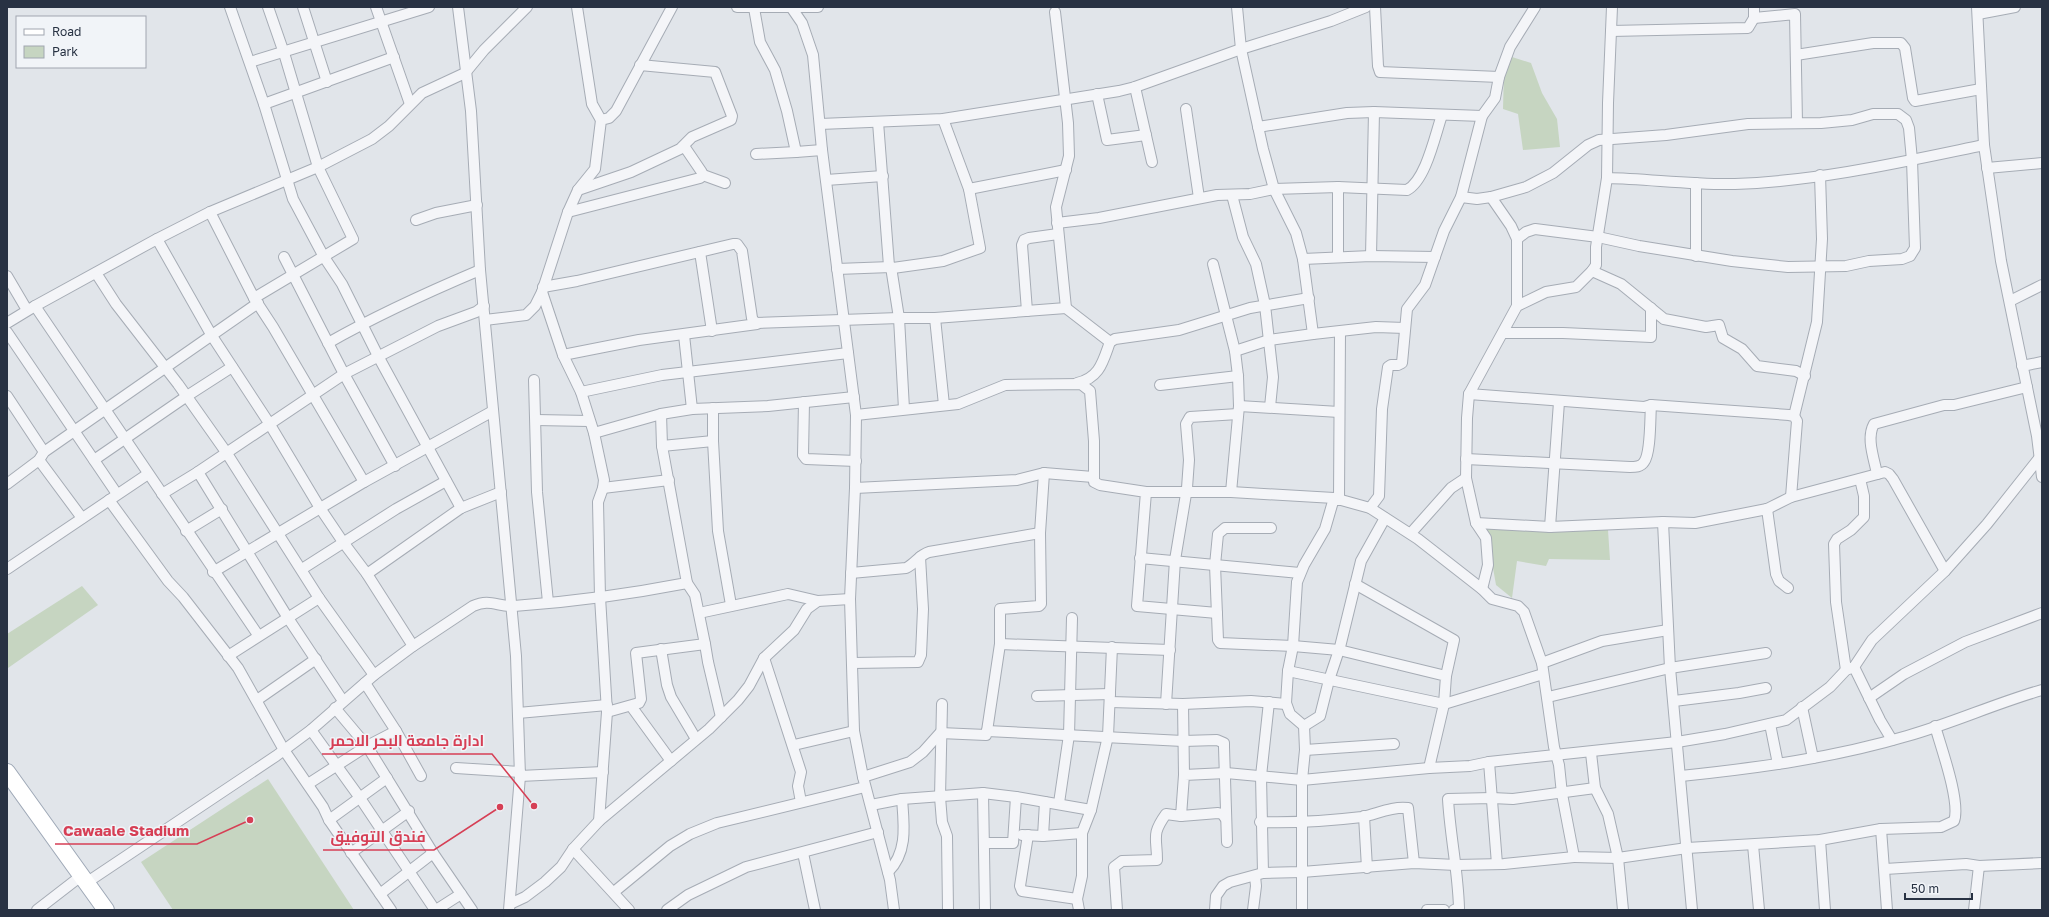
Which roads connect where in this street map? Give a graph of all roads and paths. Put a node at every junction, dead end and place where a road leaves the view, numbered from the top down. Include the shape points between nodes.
1 (230, 7) edge
2 (268, 7) edge
3 (303, 7) edge
4 (376, 7) edge
5 (429, 7) edge
6 (458, 7) edge
7 (527, 7) edge
8 (577, 7) edge
9 (672, 7) edge
10 (737, 7) edge
11 (792, 7) edge
12 (818, 7) edge
13 (1237, 7) edge
14 (1366, 7) edge
15 (1375, 7) edge
16 (1535, 7) edge
17 (1612, 7) edge
18 (1754, 7) edge
19 (2015, 7) edge
20 (754, 8) junction
21 (1978, 10) edge
22 (1055, 12) dead end
23 (1754, 18) junction
24 (381, 22) junction
25 (1611, 31) junction
26 (314, 42) junction
27 (1241, 49) junction
28 (284, 52) junction
29 (1796, 54) junction
30 (394, 57) junction
31 (250, 62) junction
32 (640, 65) junction
33 (465, 73) junction
34 (1499, 77) junction
35 (327, 82) junction
36 (1135, 87) junction
37 (1981, 89) junction
38 (296, 93) junction
39 (1097, 94) junction
40 (1066, 100) junction
41 (264, 104) junction
42 (410, 104) junction
43 (1186, 109) dead end
44 (1374, 112) junction
45 (1442, 114) junction
46 (1482, 116) junction
47 (943, 119) junction
48 (601, 120) junction
49 (878, 122) junction
50 (1797, 123) junction
51 (820, 124) junction
52 (1258, 127) junction
53 (1146, 135) junction
54 (1607, 140) junction
55 (1984, 145) junction
56 (684, 146) junction
57 (822, 150) junction
58 (796, 152) junction
59 (756, 154) dead end
60 (1912, 160) junction
61 (1152, 162) dead end
62 (2042, 163) edge
63 (318, 167) junction
64 (1987, 168) junction
65 (1066, 170) junction
66 (703, 175) junction
67 (1820, 175) junction
68 (883, 176) junction
69 (1607, 178) junction
70 (826, 180) junction
71 (287, 181) junction
72 (725, 183) dead end
73 (1696, 183) junction
74 (1338, 187) junction
75 (1371, 188) junction
76 (969, 189) junction
77 (1274, 189) junction
78 (578, 190) junction
79 (1232, 195) junction
80 (1461, 197) junction
81 (1491, 197) junction
82 (1198, 198) junction
83 (477, 205) junction
84 (210, 212) junction
85 (568, 212) junction
86 (416, 220) dead end
87 (1057, 223) junction
88 (1058, 234) junction
89 (1598, 237) junction
90 (157, 239) junction
91 (1517, 239) junction
92 (700, 252) junction
93 (324, 256) junction
94 (1371, 256) junction
95 (1696, 256) junction
96 (284, 257) dead end
97 (1338, 257) junction
98 (1435, 257) junction
99 (1303, 259) junction
100 (1214, 264) dead end
101 (1821, 266) junction
102 (891, 267) junction
103 (837, 269) junction
104 (480, 270) junction
105 (1592, 271) junction
106 (96, 273) junction
107 (292, 274) junction
108 (7, 276) edge
109 (2042, 285) edge
110 (542, 290) junction
111 (1309, 298) junction
112 (256, 300) junction
113 (2010, 301) junction
114 (1265, 305) junction
115 (484, 306) junction
116 (1517, 306) junction
117 (31, 308) junction
118 (1066, 308) junction
119 (1651, 308) junction
120 (1027, 311) junction
121 (1225, 317) junction
122 (899, 318) junction
123 (935, 318) junction
124 (485, 320) junction
125 (844, 320) junction
126 (7, 323) edge
127 (362, 324) junction
128 (757, 324) junction
129 (1405, 328) junction
130 (712, 331) junction
131 (7, 332) edge
132 (1340, 332) junction
133 (1504, 333) junction
134 (1313, 334) junction
135 (684, 335) junction
136 (212, 336) junction
137 (1269, 340) junction
138 (1110, 342) junction
139 (328, 343) junction
140 (1235, 351) junction
141 (848, 352) junction
142 (563, 355) junction
143 (378, 356) junction
144 (2042, 362) edge
145 (2022, 366) junction
146 (165, 367) junction
147 (232, 367) junction
148 (689, 371) junction
149 (344, 374) junction
150 (1238, 376) junction
151 (1805, 376) junction
152 (534, 380) dead end
153 (1077, 383) junction
154 (1160, 386) dead end
155 (2027, 387) junction
156 (581, 392) junction
157 (1470, 394) junction
158 (7, 396) edge
159 (187, 396) junction
160 (312, 396) junction
161 (854, 397) junction
162 (804, 402) junction
163 (1559, 402) junction
164 (944, 405) junction
165 (1651, 405) junction
166 (1270, 407) junction
167 (712, 408) junction
168 (103, 409) junction
169 (692, 409) junction
170 (904, 409) junction
171 (1238, 410) junction
172 (493, 411) junction
173 (1339, 412) junction
174 (661, 414) junction
175 (856, 415) junction
176 (1794, 416) junction
177 (536, 420) junction
178 (589, 421) junction
179 (269, 423) junction
180 (73, 432) junction
181 (594, 433) junction
182 (2039, 436) edge
183 (124, 439) junction
184 (713, 441) junction
185 (427, 446) junction
186 (662, 446) junction
187 (226, 452) junction
188 (41, 456) junction
189 (2040, 457) junction
190 (1466, 459) junction
191 (94, 460) junction
192 (856, 461) junction
193 (1554, 463) junction
194 (395, 466) junction
195 (198, 472) junction
196 (1044, 473) junction
197 (148, 474) junction
198 (1878, 474) junction
199 (1093, 477) junction
200 (2042, 477) edge
201 (1466, 478) junction
202 (1860, 479) junction
203 (669, 480) junction
204 (446, 481) junction
205 (364, 482) junction
206 (7, 484) edge
207 (603, 488) junction
208 (855, 488) junction
209 (501, 492) junction
210 (1146, 492) junction
211 (1231, 492) junction
212 (1186, 493) junction
213 (162, 494) junction
214 (113, 497) junction
215 (1791, 497) junction
216 (1337, 498) junction
217 (320, 508) junction
218 (461, 508) junction
219 (1370, 508) junction
220 (222, 509) junction
221 (1767, 509) junction
222 (82, 518) junction
223 (1384, 518) junction
224 (1663, 522) junction
225 (1476, 523) junction
226 (1550, 527) junction
227 (1271, 528) dead end
228 (186, 531) junction
229 (277, 533) junction
230 (1040, 533) junction
231 (1411, 533) junction
232 (343, 542) junction
233 (246, 552) junction
234 (920, 557) junction
235 (1140, 558) junction
236 (1175, 560) junction
237 (1215, 565) junction
238 (7, 568) edge
239 (302, 569) junction
240 (1945, 571) junction
241 (213, 572) junction
242 (851, 573) junction
243 (1300, 573) junction
244 (367, 574) junction
245 (687, 583) junction
246 (1356, 584) junction
247 (1788, 588) dead end
248 (1482, 589) junction
249 (600, 597) junction
250 (319, 598) junction
251 (850, 599) junction
252 (818, 601) junction
253 (548, 602) junction
254 (512, 606) junction
255 (731, 606) junction
256 (1172, 610) junction
257 (699, 613) junction
258 (1217, 613) junction
259 (2042, 613) edge
260 (288, 618) junction
261 (1072, 618) dead end
262 (1668, 630) junction
263 (258, 635) junction
264 (705, 644) junction
265 (1000, 644) junction
266 (412, 646) junction
267 (1293, 646) junction
268 (1112, 647) junction
269 (1070, 648) junction
270 (661, 649) junction
271 (1170, 650) junction
272 (1339, 650) junction
273 (1766, 653) dead end
274 (228, 656) junction
275 (764, 658) junction
276 (316, 659) junction
277 (852, 663) junction
278 (1542, 663) junction
279 (1670, 668) junction
280 (1850, 668) junction
281 (1288, 671) junction
282 (1544, 674) junction
283 (374, 675) junction
284 (1446, 676) junction
285 (1329, 680) junction
286 (365, 683) junction
287 (1766, 688) dead end
288 (2042, 690) edge
289 (1070, 695) junction
290 (1037, 696) dead end
291 (1548, 697) junction
292 (1110, 698) junction
293 (1869, 698) junction
294 (257, 700) junction
295 (343, 701) junction
296 (1674, 701) junction
297 (1269, 702) junction
298 (942, 704) dead end
299 (1166, 704) junction
300 (1183, 704) junction
301 (1286, 704) junction
302 (1444, 704) junction
303 (631, 706) junction
304 (1802, 707) junction
305 (336, 708) junction
306 (607, 708) junction
307 (518, 714) junction
308 (721, 717) junction
309 (1770, 724) junction
310 (1304, 726) junction
311 (1935, 726) junction
312 (311, 730) junction
313 (396, 731) junction
314 (854, 731) junction
315 (988, 731) junction
316 (940, 733) junction
317 (1069, 735) junction
318 (1108, 736) junction
319 (696, 738) junction
320 (1892, 740) junction
321 (1183, 741) junction
322 (1677, 742) junction
323 (1394, 744) dead end
324 (794, 745) junction
325 (367, 746) junction
326 (284, 750) junction
327 (1305, 750) junction
328 (1591, 753) junction
329 (1556, 755) junction
330 (1813, 758) junction
331 (670, 761) junction
332 (1488, 762) junction
333 (1778, 764) junction
334 (335, 766) junction
335 (456, 768) dead end
336 (1429, 768) junction
337 (7, 772) edge
338 (603, 772) junction
339 (1226, 773) junction
340 (520, 774) junction
341 (1184, 775) junction
342 (421, 776) dead end
343 (1261, 776) junction
344 (1680, 776) junction
345 (387, 778) junction
346 (1302, 780) junction
347 (864, 782) junction
348 (308, 784) junction
349 (1595, 788) junction
350 (983, 793) junction
351 (1562, 794) junction
352 (1016, 797) junction
353 (360, 798) junction
354 (940, 798) junction
355 (1492, 798) junction
356 (902, 799) junction
357 (801, 802) junction
358 (1046, 802) junction
359 (1059, 804) junction
360 (871, 805) junction
361 (1091, 810) junction
362 (408, 811) junction
363 (1181, 816) junction
364 (1364, 816) junction
365 (1226, 819) junction
366 (329, 820) junction
367 (599, 821) junction
368 (1260, 822) junction
369 (1302, 823) junction
370 (1881, 829) junction
371 (381, 832) junction
372 (878, 832) junction
373 (1082, 833) junction
374 (1028, 835) junction
375 (1014, 836) junction
376 (1044, 836) junction
377 (1820, 840) junction
378 (1228, 842) dead end
379 (984, 843) junction
380 (1753, 845) junction
381 (1687, 848) junction
382 (573, 849) junction
383 (351, 853) junction
384 (433, 853) junction
385 (803, 853) junction
386 (1574, 857) junction
387 (1618, 858) junction
388 (1414, 863) junction
389 (2042, 863) edge
390 (1497, 864) junction
391 (1456, 865) junction
392 (1979, 866) junction
393 (1367, 868) junction
394 (1885, 869) junction
395 (888, 872) junction
396 (1302, 872) junction
397 (409, 873) junction
398 (1259, 874) junction
399 (84, 879) junction
400 (614, 892) junction
401 (380, 894) junction
402 (461, 894) junction
403 (1077, 899) junction
404 (510, 907) edge
405 (37, 910) edge
406 (106, 910) edge
407 (391, 910) edge
408 (436, 910) edge
409 (472, 910) edge
410 (629, 910) edge
411 (667, 910) edge
412 (814, 910) edge
413 (894, 910) edge
414 (948, 910) edge
415 (985, 910) edge
416 (1079, 910) edge
417 (1116, 910) edge
418 (1215, 910) edge
419 (1253, 910) edge
420 (1302, 910) edge
421 (1427, 910) edge
422 (1440, 910) edge
423 (1454, 910) edge
424 (1623, 910) edge
425 (1692, 910) edge
426 (1759, 910) edge
427 (1825, 910) edge
428 (1887, 910) edge
429 (1974, 910) edge

1 - 31 street
2 - 28 street
3 - 26 street
4 - 24 street
5 - 24 street
6 - 33 street
7 - 33 street
8 - 48 street via 592,104
9 - 32 street
10 - 20 street
11 - 12 street
11 - 20 street
11 - 51 street via 802,23 813,54
13 - 27 street
14 - 27 street via 1331,21
15 - 34 street via 1380,72
16 - 34 street via 1510,47
17 - 25 street
18 - 23 street
19 - 21 street
20 - 58 street via 760,42 775,70
21 - 37 street
22 - 40 street
23 - 25 street via 1748,28
23 - 29 street via 1795,14
24 - 26 street
24 - 30 street
25 - 54 street
26 - 28 street
26 - 35 street
27 - 36 street
27 - 52 street
28 - 31 street
28 - 38 street
29 - 37 street via 1901,43 1905,48 1915,101
29 - 50 street
30 - 35 street
30 - 42 street
31 - 41 street
32 - 48 street via 616,111 609,118
32 - 56 street via 715,72 732,116 731,120 692,136
33 - 42 street via 422,93
33 - 83 street via 471,111
34 - 46 street via 1496,98
35 - 38 street
36 - 39 street
36 - 53 street
37 - 55 street
38 - 41 street
38 - 63 street
39 - 40 street
39 - 53 street via 1107,140
40 - 47 street
40 - 65 street
41 - 71 street
42 - 63 street via 372,139
43 - 82 street
44 - 45 street
44 - 52 street via 1348,113
44 - 75 street
45 - 46 street
45 - 75 street via 1431,149 1413,187 1407,190
46 - 80 street
47 - 49 street
47 - 76 street
48 - 78 street via 595,169
49 - 51 street
49 - 68 street
50 - 54 street via 1748,124
50 - 60 street via 1852,120 1873,114 1898,114 1906,120 1909,128
51 - 57 street
52 - 77 street
53 - 61 street
54 - 69 street
54 - 81 street via 1598,140 1588,145 1553,173 1526,187
55 - 60 street
55 - 64 street
56 - 66 street
56 - 78 street via 631,172
57 - 58 street
57 - 70 street
58 - 59 street
60 - 67 street
60 - 101 street via 1915,248 1910,256 1846,266
62 - 64 street
63 - 71 street
63 - 93 street via 353,237
64 - 113 street via 2001,261
65 - 76 street
65 - 87 street via 1056,207
66 - 72 street
66 - 85 street via 700,178
67 - 73 street via 1734,184
67 - 101 street
68 - 70 street
68 - 102 street
69 - 73 street
69 - 89 street
70 - 103 street
71 - 84 street
71 - 93 street via 293,199
73 - 95 street
74 - 75 street
74 - 77 street
74 - 97 street
75 - 94 street
76 - 102 street via 980,248 943,261
77 - 79 street
77 - 99 street via 1296,233
78 - 85 street
79 - 82 street
79 - 114 street via 1243,237 1256,264
80 - 81 street
80 - 98 street via 1444,231
81 - 91 street
82 - 87 street via 1158,208
83 - 86 street
83 - 104 street
84 - 90 street
84 - 112 street
85 - 110 street
87 - 88 street
88 - 118 street
88 - 120 street via 1024,240 1022,245
89 - 91 street via 1535,229
89 - 95 street
89 - 105 street via 1596,265
90 - 106 street
90 - 136 street
91 - 116 street
92 - 110 street
92 - 128 street via 733,244 740,247 752,318
92 - 130 street
93 - 107 street
93 - 127 street via 342,284
94 - 97 street
94 - 98 street
95 - 101 street via 1788,267
96 - 107 street
97 - 99 street
98 - 129 street via 1425,285 1407,309
99 - 111 street
100 - 121 street
101 - 151 street via 1817,322
102 - 103 street
102 - 122 street
103 - 125 street
104 - 115 street
104 - 127 street via 421,294
105 - 116 street via 1576,287 1546,292
105 - 119 street via 1622,284
106 - 117 street
106 - 146 street via 116,304
107 - 112 street
107 - 139 street
108 - 117 street
109 - 113 street
110 - 124 street via 532,312
110 - 142 street
111 - 114 street
111 - 134 street
112 - 136 street
112 - 160 street
113 - 145 street
114 - 121 street via 1238,311
114 - 137 street
115 - 124 street
115 - 143 street via 476,312 438,326
116 - 133 street
117 - 126 street
117 - 168 street
118 - 120 street
118 - 138 street
119 - 133 street via 1651,337 1563,332
119 - 151 street via 1660,317 1668,320 1706,327 1719,325 1723,338 1742,349 1757,366 1796,371
120 - 123 street
121 - 138 street via 1179,330 1114,339
121 - 140 street
122 - 123 street
122 - 125 street
122 - 170 street
123 - 164 street
124 - 172 street
125 - 128 street
125 - 141 street
127 - 139 street
127 - 143 street
128 - 130 street
129 - 132 street via 1376,327
129 - 219 street via 1402,363 1388,368 1382,409 1379,496
130 - 135 street
131 - 180 street
132 - 134 street
132 - 173 street
133 - 157 street
134 - 137 street
135 - 142 street via 639,340
135 - 148 street
136 - 146 street
136 - 147 street
137 - 140 street
137 - 166 street via 1273,377
138 - 153 street via 1104,361 1097,371 1088,380
139 - 149 street
140 - 150 street
141 - 148 street
141 - 161 street
142 - 156 street
143 - 149 street
143 - 185 street
144 - 145 street
145 - 155 street
146 - 159 street
146 - 168 street
147 - 159 street
147 - 179 street
148 - 156 street
148 - 169 street
149 - 160 street
149 - 194 street
150 - 154 street
150 - 171 street
151 - 176 street
152 - 177 street
153 - 164 street via 1004,385 958,404
153 - 199 street via 1090,391 1094,441
155 - 182 street
155 - 198 street via 1944,405 1874,424 1870,430 1870,441
156 - 178 street
157 - 163 street
157 - 190 street
158 - 188 street
159 - 183 street
159 - 187 street
160 - 179 street
160 - 205 street
161 - 162 street
161 - 175 street
162 - 167 street
162 - 192 street via 803,455 806,459
163 - 165 street via 1644,408
163 - 193 street
164 - 170 street
165 - 176 street
165 - 193 street via 1648,450 1645,462 1639,466
166 - 171 street
166 - 173 street
167 - 169 street
167 - 184 street
168 - 180 street
168 - 183 street
169 - 174 street
170 - 175 street
171 - 211 street
171 - 212 street via 1190,417 1186,424 1189,460
172 - 185 street
172 - 209 street
173 - 216 street
174 - 181 street
174 - 186 street
175 - 192 street
176 - 215 street via 1796,420
177 - 178 street
177 - 253 street via 537,492
178 - 181 street
179 - 187 street
179 - 217 street
180 - 188 street
180 - 191 street
181 - 207 street via 604,480
182 - 189 street
183 - 191 street
183 - 197 street
184 - 186 street
184 - 255 street via 718,531
185 - 194 street
185 - 204 street
186 - 203 street
187 - 195 street
187 - 229 street
188 - 206 street
188 - 222 street
189 - 200 street
189 - 240 street via 1987,524
190 - 193 street
190 - 201 street
191 - 214 street
192 - 208 street
193 - 226 street
194 - 205 street
195 - 213 street
195 - 220 street
196 - 199 street
196 - 208 street via 1016,480
196 - 230 street
197 - 213 street
197 - 214 street
198 - 202 street
198 - 240 street via 1889,474 1893,479
199 - 210 street via 1100,485
201 - 225 street
201 - 231 street via 1451,488
202 - 215 street
202 - 280 street via 1864,496 1864,516 1851,530 1837,539 1833,554 1836,602
203 - 207 street
203 - 245 street
204 - 218 street
204 - 232 street
205 - 217 street
207 - 249 street via 598,502
208 - 242 street
209 - 218 street
209 - 254 street
210 - 212 street
210 - 235 street
211 - 212 street
211 - 216 street
212 - 236 street
213 - 228 street
214 - 222 street
214 - 274 street via 163,575 183,596
215 - 221 street
216 - 219 street
216 - 243 street via 1325,529
217 - 229 street
217 - 232 street
218 - 244 street
219 - 223 street
220 - 228 street
220 - 233 street
221 - 224 street via 1695,523
221 - 247 street via 1776,574
222 - 238 street
223 - 231 street
223 - 246 street via 1363,555
224 - 226 street
224 - 262 street
225 - 226 street
225 - 248 street via 1486,538 1489,555
227 - 237 street via 1225,528 1218,534
228 - 241 street
229 - 233 street
229 - 239 street
230 - 234 street via 929,552
230 - 265 street via 1041,604 1000,609
231 - 248 street
232 - 239 street
232 - 244 street
233 - 241 street
233 - 260 street
234 - 242 street via 906,568
234 - 277 street via 924,609 921,655 918,662
235 - 236 street
235 - 256 street via 1137,606
236 - 237 street
236 - 256 street
237 - 243 street
237 - 258 street
239 - 250 street
240 - 280 street via 1872,640
241 - 263 street
242 - 251 street
243 - 267 street via 1297,582
244 - 266 street
245 - 249 street
245 - 257 street via 695,594
246 - 272 street
246 - 284 street via 1454,640
248 - 278 street via 1492,599 1518,606 1524,612
249 - 253 street
249 - 306 street
250 - 260 street
250 - 283 street
251 - 252 street
251 - 277 street
252 - 255 street via 788,594
252 - 275 street via 807,609 794,630
253 - 254 street
254 - 266 street via 480,603
254 - 307 street
255 - 257 street
256 - 258 street
256 - 271 street
257 - 264 street
258 - 267 street via 1220,643
259 - 293 street via 1965,642 1904,674
260 - 263 street
260 - 276 street
261 - 269 street
262 - 278 street via 1602,641
262 - 279 street
263 - 274 street
264 - 270 street
264 - 308 street
265 - 269 street
265 - 315 street
266 - 283 street
267 - 272 street
267 - 281 street
268 - 269 street
268 - 271 street
268 - 292 street
269 - 289 street
270 - 303 street via 636,653 641,699 639,703
270 - 319 street via 671,697
271 - 299 street
272 - 284 street
272 - 285 street
273 - 279 street
274 - 294 street
275 - 308 street via 749,686
275 - 324 street
276 - 294 street
276 - 295 street
277 - 314 street
278 - 282 street
279 - 291 street
279 - 296 street
280 - 293 street
280 - 304 street via 1830,687
281 - 285 street
281 - 301 street
282 - 291 street
282 - 302 street
283 - 286 street
284 - 302 street
285 - 302 street
285 - 310 street via 1320,716
286 - 295 street
286 - 313 street
287 - 296 street
288 - 311 street
289 - 290 street
289 - 292 street
289 - 317 street
291 - 329 street
292 - 299 street
292 - 318 street
293 - 320 street
294 - 326 street
295 - 305 street
296 - 322 street
297 - 300 street
297 - 301 street
297 - 343 street
298 - 316 street
299 - 300 street
300 - 321 street
301 - 310 street via 1290,714
302 - 336 street
303 - 306 street
303 - 331 street
304 - 309 street via 1786,720
304 - 330 street
305 - 312 street
305 - 325 street
306 - 307 street
306 - 338 street
307 - 340 street
308 - 319 street
309 - 322 street
309 - 333 street
310 - 327 street
311 - 320 street
311 - 370 street via 1954,798 1954,821 1941,827
312 - 326 street
312 - 334 street
313 - 325 street
313 - 342 street
314 - 324 street
314 - 347 street
315 - 316 street via 986,735
315 - 317 street
316 - 347 street via 910,762
316 - 354 street
317 - 318 street
317 - 359 street
318 - 321 street
318 - 361 street
319 - 331 street
320 - 330 street
321 - 339 street via 1217,740 1224,743
321 - 341 street
322 - 328 street
322 - 344 street
323 - 327 street
324 - 357 street via 801,772 798,786
325 - 334 street
325 - 345 street
326 - 348 street
326 - 399 street
327 - 346 street
328 - 329 street
328 - 349 street
329 - 332 street
329 - 351 street
330 - 333 street
331 - 367 street
332 - 336 street via 1470,766
332 - 355 street
333 - 344 street
334 - 348 street
334 - 353 street
335 - 340 street
336 - 346 street
337 - 399 main road
338 - 340 street
338 - 367 street
339 - 341 street
339 - 343 street
339 - 365 street
340 - 404 street
341 - 363 street
343 - 346 street
343 - 368 street
344 - 381 street
345 - 353 street
345 - 362 street
346 - 369 street
347 - 357 street
347 - 360 street
348 - 366 street
349 - 351 street
349 - 387 street via 1608,814
350 - 352 street
350 - 354 street
350 - 379 street
351 - 355 street via 1514,799
351 - 386 street
352 - 358 street
352 - 375 street
353 - 366 street
353 - 371 street
354 - 356 street
354 - 414 street via 942,822 947,836
355 - 390 street
355 - 391 street via 1448,799
356 - 360 street
356 - 395 street via 904,837 899,858
357 - 400 street via 716,823 690,834 664,851
358 - 359 street
358 - 376 street
359 - 361 street
360 - 372 street
361 - 373 street
362 - 371 street
362 - 384 street
363 - 365 street via 1218,813
363 - 417 street via 1166,814 1158,825 1155,836 1157,860 1122,861 1114,867
364 - 369 street
364 - 388 street via 1400,807 1408,808
364 - 393 street
365 - 378 street
366 - 383 street
367 - 382 street
368 - 369 street
368 - 398 street
369 - 396 street
370 - 377 street
370 - 394 street
371 - 383 street
371 - 397 street
372 - 385 street
372 - 395 street
373 - 376 street
373 - 403 street via 1082,876
374 - 375 street
374 - 376 street
374 - 403 street via 1021,890
375 - 379 street via 1013,843
377 - 380 street
377 - 427 street
379 - 415 street
380 - 381 street
380 - 426 street
381 - 387 street
381 - 425 street
382 - 400 street
382 - 404 street via 545,882
383 - 401 street
384 - 397 street
384 - 402 street
385 - 411 street via 746,867 688,895
385 - 412 street
386 - 387 street
386 - 390 street
387 - 424 street
388 - 391 street
388 - 393 street
389 - 392 street
390 - 391 street
391 - 423 street via 1459,908
392 - 394 street via 1966,864
392 - 429 street
393 - 396 street
394 - 428 street
395 - 413 street
396 - 398 street
396 - 420 street
397 - 401 street
397 - 408 street
398 - 418 street via 1224,886 1216,896
398 - 419 street
399 - 405 street
399 - 406 main road
400 - 410 street
401 - 407 street
402 - 408 street
402 - 409 street
403 - 416 street
421 - 422 street

